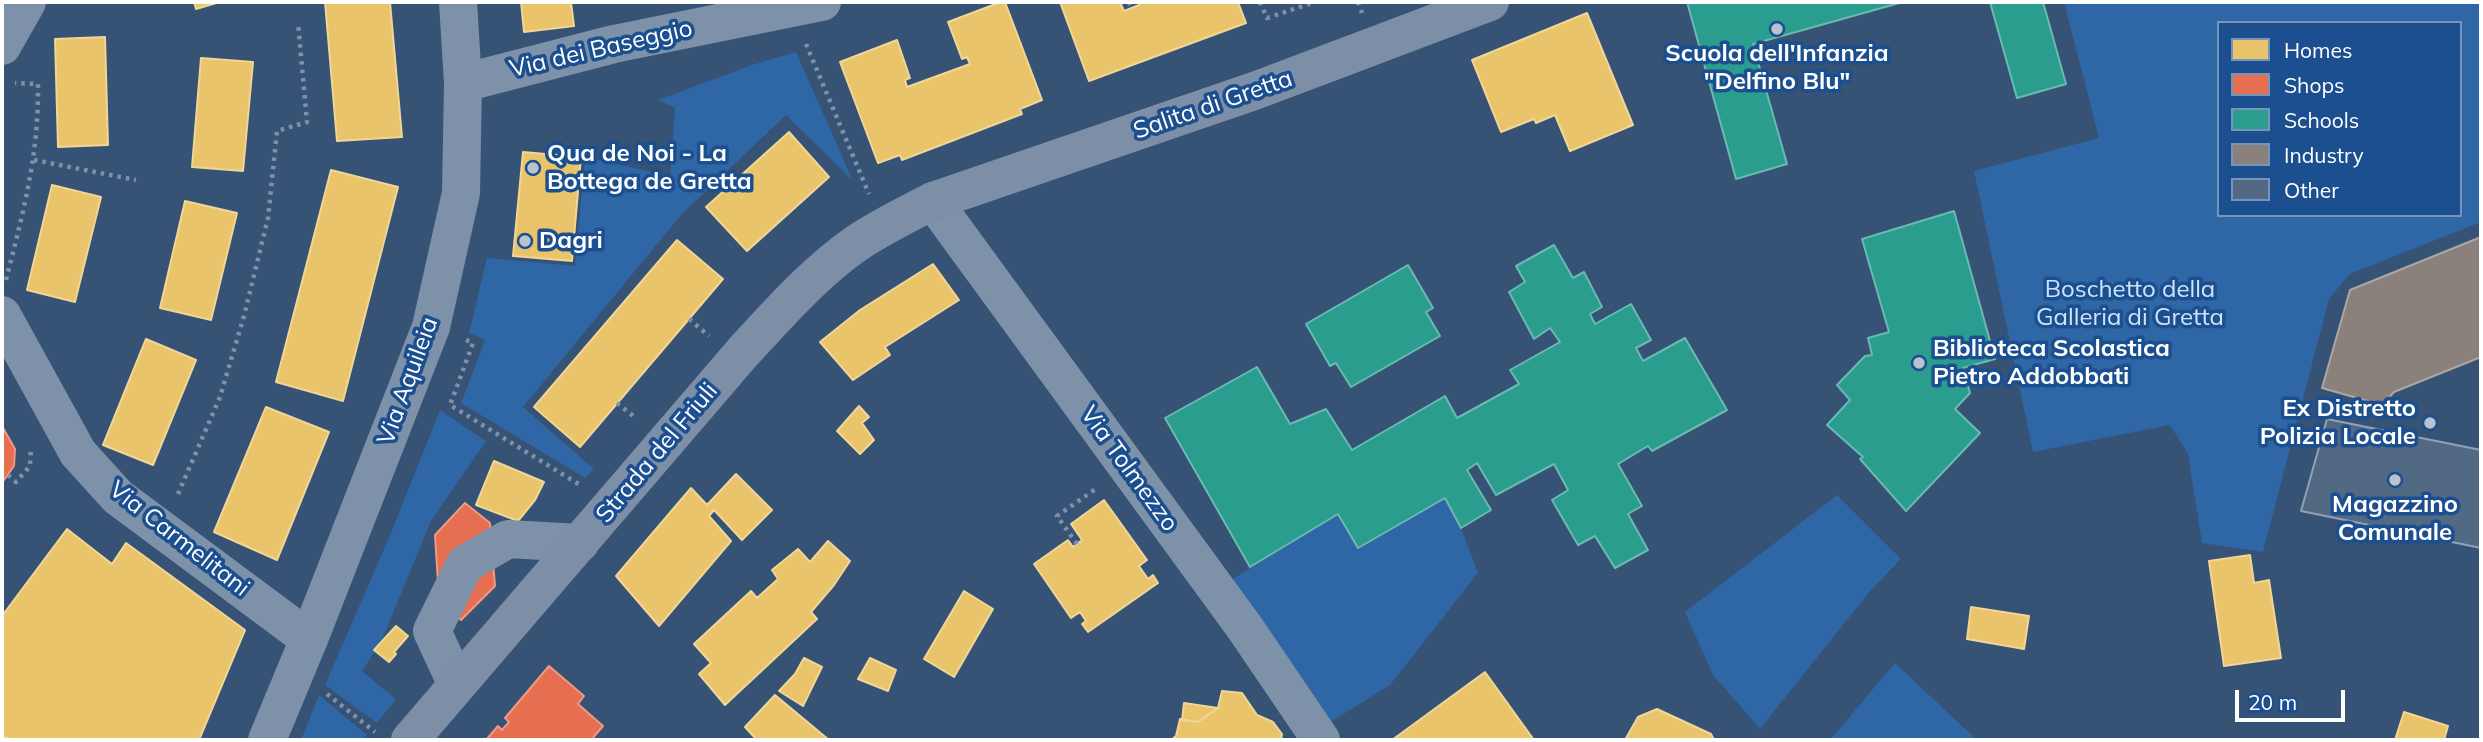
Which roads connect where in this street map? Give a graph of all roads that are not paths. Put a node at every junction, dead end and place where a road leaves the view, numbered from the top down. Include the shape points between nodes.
1 (27, 2) edge
2 (458, 2) edge
3 (822, 2) edge
4 (1490, 2) edge
5 (2, 46) edge
6 (463, 83) junction
7 (933, 201) junction
8 (3, 302) edge
9 (580, 543) junction
10 (309, 639) junction
11 (457, 685) junction
12 (394, 737) edge
13 (267, 740) edge
14 (1321, 740) edge

1 - 5 street
2 - 6 street, Via Aquileia
3 - 6 street, Via dei Baseggio via 614,44
4 - 7 main road, Salita di Gretta via 1257,90
6 - 10 street, Via Aquileia via 461,193 431,327
7 - 9 main road, Strada del Friuli via 856,244 784,307
7 - 14 street, Via Tolmezzo via 1245,628
8 - 10 street, Via Carmelitani via 78,453 118,497
9 - 11 main road, Strada del Friuli
9 - 11 street via 508,539 465,564 432,631
10 - 13 street, Via Aquileia
11 - 12 main road, Strada del Friuli

